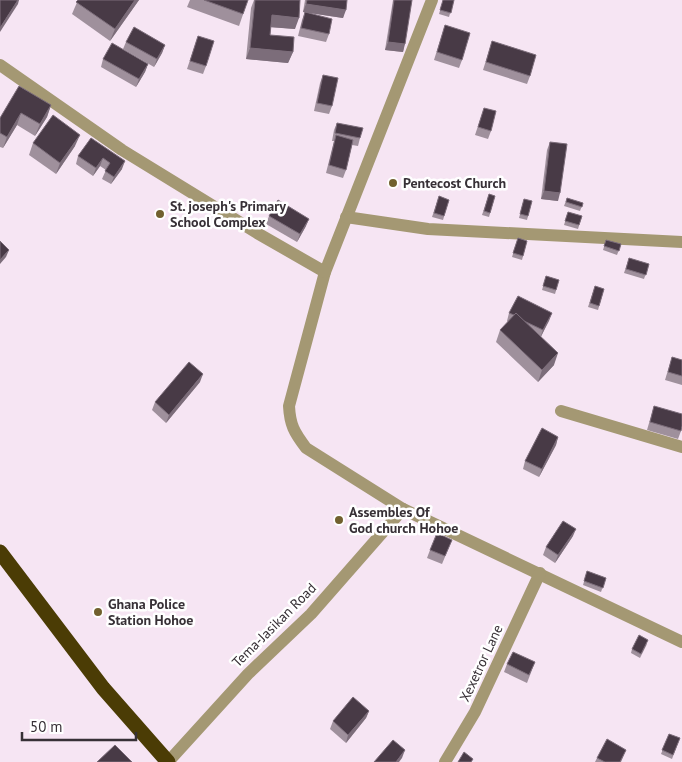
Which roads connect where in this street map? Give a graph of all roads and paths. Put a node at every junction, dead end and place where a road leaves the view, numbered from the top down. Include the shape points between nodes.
1 (432, 0) edge
2 (0, 65) edge
3 (346, 217) junction
4 (682, 242) edge
5 (325, 272) junction
6 (561, 411) dead end
7 (682, 447) edge
8 (403, 509) junction
9 (0, 552) edge
10 (540, 573) junction
11 (682, 642) edge
12 (168, 762) edge
13 (445, 762) edge

1 - 3 street
2 - 5 street via 122,150
3 - 4 street via 428,229
3 - 5 street
5 - 8 street via 289,406 290,420 306,448
6 - 7 street
8 - 10 street
8 - 12 street, Tema-Jasikan Road via 311,614 248,674
9 - 12 highway, Tema-Jasikan Road via 103,688
10 - 11 street
10 - 13 street, Xexetror Lane via 475,712

